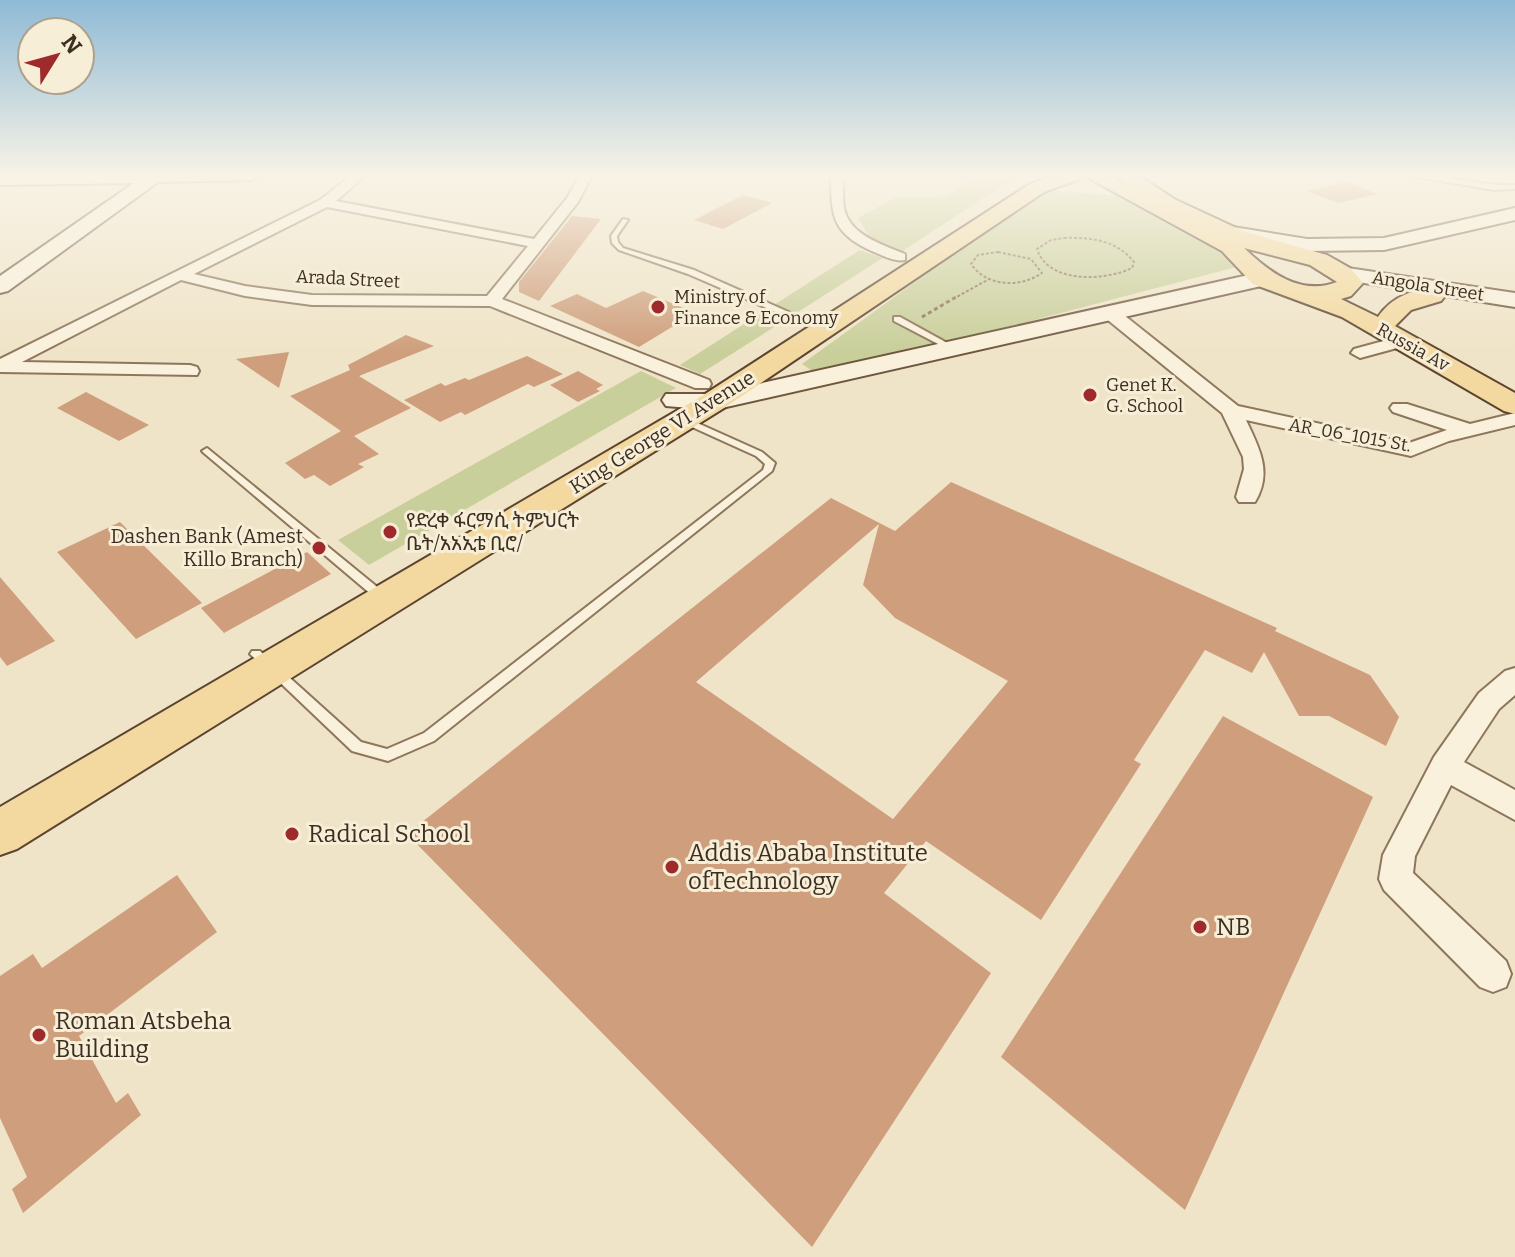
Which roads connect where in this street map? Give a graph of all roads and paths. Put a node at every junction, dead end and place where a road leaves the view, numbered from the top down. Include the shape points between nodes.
1 (74, 234) edge
2 (263, 234) edge
3 (484, 234) edge
4 (546, 234) edge
5 (616, 234) edge
6 (857, 234) edge
7 (937, 234) edge
8 (959, 234) edge
9 (1220, 234) edge
10 (1223, 234) edge
11 (1429, 234) edge
12 (1234, 240) junction
13 (538, 244) junction
14 (1384, 244) junction
15 (900, 257) junction
16 (1036, 262) junction
17 (1042, 262) junction
18 (179, 275) junction
19 (989, 279) junction
20 (1262, 279) junction
21 (880, 280) junction
22 (1345, 282) junction
23 (1409, 284) junction
24 (0, 286) edge
25 (1309, 294) junction
26 (1432, 296) junction
27 (1515, 300) edge
28 (492, 301) junction
29 (1515, 309) edge
30 (1109, 312) junction
31 (897, 319) dead end
32 (813, 325) junction
33 (908, 325) junction
34 (1396, 330) junction
35 (945, 344) dead end
36 (1360, 353) dead end
37 (0, 366) edge
38 (190, 371) dead end
39 (1515, 387) edge
40 (693, 401) junction
41 (1515, 405) edge
42 (1400, 408) dead end
43 (1231, 410) junction
44 (1515, 419) edge
45 (1469, 430) junction
46 (207, 451) dead end
47 (1247, 497) dead end
48 (378, 594) junction
49 (265, 660) junction
50 (1515, 679) edge
51 (1445, 766) junction
52 (0, 805) edge
53 (1515, 806) edge
54 (0, 833) edge
55 (1493, 974) dead end

1 - 24 main road
2 - 18 street
3 - 13 street
4 - 13 street
5 - 32 lane via 621,249 731,287
6 - 15 street
7 - 15 main road, King George VI Avenue
8 - 21 main road, King George VI Avenue
9 - 12 main road
10 - 12 main road
11 - 14 main road
12 - 14 main road
12 - 20 main road
12 - 22 main road, Russia Av via 1320,262
13 - 28 street
14 - 23 main road via 1382,263
15 - 21 main road, King George VI Avenue
16 - 17 path
16 - 19 path via 1042,273 1031,280
16 - 19 path via 1010,253 978,255 973,270
17 - 17 path via 1037,255 1042,244 1079,238 1109,243 1134,262 1125,273 1098,278
18 - 28 street, Arada Street via 312,300
18 - 37 street
19 - 33 path
20 - 25 main road, Russia Av
20 - 30 main road
21 - 32 main road, King George VI Avenue
22 - 23 main road, Angola Street
22 - 25 main road
22 - 26 main road
22 - 34 main road, Russia Av
23 - 27 main road, Angola Street
25 - 34 main road, Russia Av
26 - 29 main road
26 - 34 main road via 1396,307
28 - 40 street, Arada Street
30 - 40 main road
30 - 43 street, AR_06_1015 St.
31 - 33 lane
32 - 40 main road, King George VI Avenue
33 - 35 lane
34 - 36 street
34 - 39 main road, Russia Av
34 - 41 main road, Russia Av
37 - 38 street
40 - 48 main road, King George VI Avenue
40 - 49 lane via 770,463 767,471 429,737 388,755 357,747
42 - 45 street, AR_06_1015 St.
43 - 45 street, AR_06_1015 St. via 1411,450
43 - 47 street, AR_06_1015 St. via 1253,457
44 - 45 street, AR_06_1015 St.
46 - 48 lane
48 - 49 main road, King George VI Avenue
49 - 52 main road, King George VI Avenue
49 - 54 main road, King George VI Avenue
50 - 51 street via 1489,701
51 - 53 street
51 - 55 street via 1399,855 1396,879

